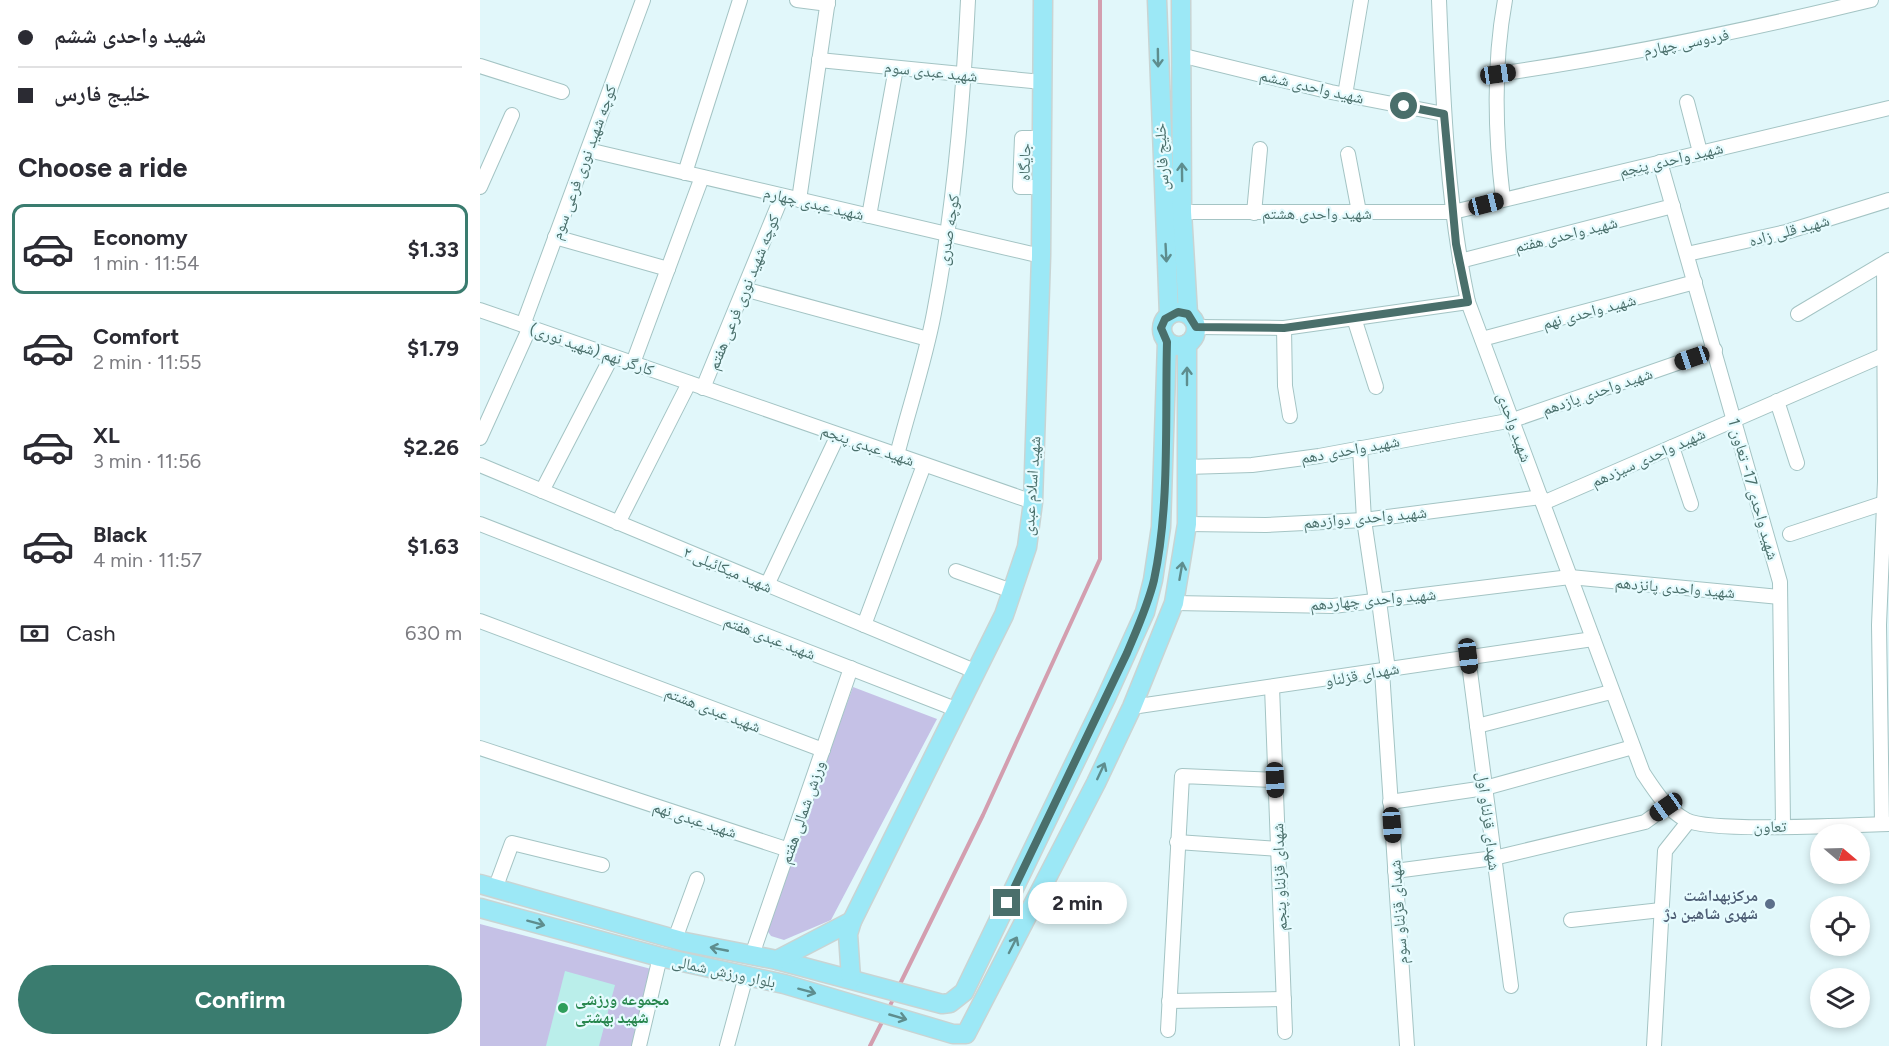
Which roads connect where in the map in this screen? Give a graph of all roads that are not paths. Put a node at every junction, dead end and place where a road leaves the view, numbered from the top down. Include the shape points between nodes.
1 (643, 0) edge
2 (740, 0) edge
3 (797, 0) edge
4 (968, 0) edge
5 (1043, 0) edge
6 (1156, 0) edge
7 (1181, 0) edge
8 (1361, 0) edge
9 (1439, 0) edge
10 (1505, 0) edge
11 (1871, 0) edge
12 (828, 2) edge
13 (1180, 55) junction
14 (819, 60) junction
15 (480, 66) edge
16 (896, 68) junction
17 (964, 74) junction
18 (1498, 74) junction
19 (1042, 82) junction
20 (562, 92) dead end
21 (1345, 95) junction
22 (1688, 102) dead end
23 (1889, 108) edge
24 (1444, 114) junction
25 (512, 115) dead end
26 (1260, 149) dead end
27 (588, 150) junction
28 (1701, 152) junction
29 (1348, 154) dead end
30 (1660, 162) junction
31 (685, 173) junction
32 (702, 177) junction
33 (480, 187) edge
34 (782, 196) junction
35 (799, 200) junction
36 (1503, 200) junction
37 (1889, 200) edge
38 (1673, 206) junction
39 (1182, 212) junction
40 (1359, 212) junction
41 (1453, 212) junction
42 (1254, 213) junction
43 (869, 216) junction
44 (948, 234) junction
45 (555, 237) junction
46 (1687, 254) junction
47 (1041, 256) junction
48 (1460, 261) junction
49 (1886, 262) edge
50 (668, 269) junction
51 (1695, 282) junction
52 (744, 289) junction
53 (1468, 302) junction
54 (1883, 309) edge
55 (480, 310) edge
56 (1798, 314) dead end
57 (1169, 315) junction
58 (1354, 318) junction
59 (1192, 321) junction
60 (527, 326) junction
61 (1284, 328) junction
62 (928, 339) junction
63 (1482, 339) junction
64 (1167, 342) junction
65 (1187, 345) junction
66 (1715, 350) junction
67 (1884, 355) junction
68 (612, 356) junction
69 (633, 363) junction
70 (689, 383) junction
71 (1376, 387) dead end
72 (703, 388) junction
73 (1777, 401) junction
74 (1290, 416) dead end
75 (1735, 419) junction
76 (1512, 420) junction
77 (838, 435) junction
78 (480, 438) edge
79 (1672, 447) junction
80 (1360, 448) junction
81 (897, 455) junction
82 (1797, 463) dead end
83 (480, 465) edge
84 (924, 465) junction
85 (1187, 467) junction
86 (542, 491) junction
87 (1542, 500) junction
88 (1033, 502) junction
89 (1884, 503) junction
90 (1691, 504) dead end
91 (1364, 520) junction
92 (618, 523) junction
93 (480, 524) edge
94 (1187, 524) junction
95 (1790, 534) dead end
96 (956, 571) dead end
97 (1570, 577) junction
98 (767, 585) junction
99 (1012, 591) junction
100 (1780, 597) junction
101 (1378, 601) junction
102 (1174, 603) junction
103 (480, 621) edge
104 (864, 625) junction
105 (1593, 639) junction
106 (1468, 656) junction
107 (851, 668) junction
108 (1385, 670) junction
109 (977, 672) junction
110 (1272, 687) junction
111 (1611, 692) junction
112 (1131, 707) junction
113 (958, 710) junction
114 (1477, 726) junction
115 (1633, 747) junction
116 (480, 748) edge
117 (823, 750) junction
118 (1275, 780) junction
119 (1485, 788) junction
120 (1390, 802) junction
121 (1666, 807) junction
122 (1688, 822) junction
123 (1885, 824) edge
124 (1783, 825) junction
125 (1178, 842) junction
126 (1278, 849) junction
127 (789, 850) junction
128 (1494, 858) junction
129 (602, 865) dead end
130 (1395, 871) junction
131 (697, 879) dead end
132 (488, 887) edge
133 (480, 908) edge
134 (1661, 910) junction
135 (1571, 920) dead end
136 (852, 921) junction
137 (671, 938) junction
138 (752, 955) junction
139 (660, 957) junction
140 (777, 960) junction
141 (978, 964) junction
142 (998, 974) junction
143 (746, 976) junction
144 (852, 980) junction
145 (1510, 986) dead end
146 (1284, 999) junction
147 (1169, 1001) junction
148 (1168, 1030) dead end
149 (1285, 1032) dead end
150 (964, 1040) edge
151 (639, 1046) edge
152 (728, 1046) edge
153 (1407, 1046) edge
154 (1654, 1046) edge

1 - 27 street, کوچه شهید نوری فرعی سوم
2 - 31 street
3 - 12 street
4 - 17 street, کوچه صدری
5 - 19 main road, شهید اسلام عبدی
6 -> 57 main road, خلیج فارس
7 - 13 main road, خلیج فارس
8 - 21 street
9 - 24 street, شهید واحدی
10 - 18 street via 1497,44
11 - 18 street, فردوسی چهارم via 1739,32
12 - 14 street
13 - 21 street, شهید واحدی ششم
39 -> 13 main road, خلیج فارس
14 - 16 street, شهید عبدی سوم
14 - 35 street
15 - 20 street
16 - 17 street, شهید عبدی سوم
16 - 43 street
17 - 19 street, شهید عبدی سوم
17 - 44 street, کوچه صدری
18 - 36 street via 1495,123
19 - 47 main road, شهید اسلام عبدی
21 - 24 street, شهید واحدی ششم
22 - 28 street
23 - 28 street, شهید واحدی پنجم
24 - 41 street, شهید واحدی
25 - 33 street
26 - 42 street
27 - 31 street, شهید عبدی چهارم
27 - 45 street, کوچه شهید نوری فرعی سوم
28 - 30 street, شهید واحدی پنجم
29 - 40 street
30 - 36 street, شهید واحدی پنجم
30 - 38 street, شهید واحدی 17- تعاون 1
31 - 32 street, شهید عبدی چهارم
32 - 34 street, شهید عبدی چهارم
32 - 50 street
34 - 35 street, شهید عبدی چهارم
34 - 52 street, کوچه شهید نوری فرعی هفتم
35 - 43 street, شهید عبدی چهارم
36 - 41 street, شهید واحدی پنجم
37 - 46 street, شهید قلی زاده via 1786,232
38 - 46 street, شهید واحدی 17- تعاون 1
38 - 48 street, شهید واحدی هفتم
39 - 42 street, شهید واحدی هشتم
39 - 59 main road, خلیج فارس
40 - 41 street, شهید واحدی هشتم
40 - 42 street, شهید واحدی هشتم
41 - 48 street, شهید واحدی
43 - 44 street, شهید عبدی چهارم
44 - 47 street, شهید عبدی چهارم
44 - 62 street, کوچه صدری
45 - 50 street
45 - 60 street, کوچه شهید نوری فرعی سوم
46 - 51 street, شهید واحدی 17- تعاون 1
47 - 88 main road, شهید اسلام عبدی
48 - 53 street, شهید واحدی
49 - 54 street
49 - 56 street
50 - 69 street
51 - 63 street, شهید واحدی نهم
51 - 66 street, شهید واحدی 17- تعاون 1
52 - 62 street
52 - 72 street, کوچه شهید نوری فرعی هفتم
53 - 58 street
53 - 63 street, شهید واحدی
54 - 67 street
55 - 60 street, کارگر نهم (شهید نوری)
57 - 59 main road via 1178,312
57 - 64 main road via 1161,328
58 - 61 street
58 - 71 street
59 - 61 street
59 - 65 main road via 1194,337
60 - 68 street, کارگر نهم (شهید نوری)
60 - 78 street, کوچه شهید نوری فرعی سوم
61 - 74 street
62 - 81 street, کوچه صدری
63 - 76 street, شهید واحدی
64 - 65 main road
64 - 141 main road via 1161,527 1145,612
85 -> 65 main road
66 - 75 street, شهید واحدی 17- تعاون 1
66 - 76 street, شهید واحدی یازدهم
67 - 73 street, شهید واحدی سیزدهم
67 - 89 street
68 - 69 street, کارگر نهم (شهید نوری)
68 - 86 street
69 - 70 street, کارگر نهم (شهید نوری)
70 - 72 street, کارگر نهم (شهید نوری)
70 - 92 street
72 - 77 street, شهید عبدی پنجم
73 - 75 street, شهید واحدی سیزدهم
73 - 82 street
75 - 79 street, شهید واحدی سیزدهم
75 - 100 street, شهید واحدی 17- تعاون 1 via 1780,582
76 - 80 street, شهید واحدی دهم
76 - 87 street, شهید واحدی
77 - 81 street, شهید عبدی پنجم
77 - 98 street
79 - 87 street, شهید واحدی سیزدهم
79 - 90 street
80 - 85 street, شهید واحدی دهم via 1252,465
80 - 91 street, شهدای قزلناو سوم
81 - 84 street, شهید عبدی پنجم
83 - 86 street, شهید میکائیلی ۲
84 - 88 street, شهید عبدی پنجم
84 - 104 street
85 - 94 main road
86 - 92 street, شهید میکائیلی ۲
87 - 91 street, شهید واحدی دوازدهم
87 - 97 street, شهید واحدی
88 - 99 main road, شهید اسلام عبدی via 1027,547
89 - 95 street
89 - 123 street via 1879,626
91 - 94 street, شهید واحدی دوازدهم
91 - 101 street, شهدای قزلناو سوم
92 - 98 street, شهید میکائیلی ۲
93 - 107 street, شهید عبدی هفتم
102 -> 94 main road
96 - 99 street
97 - 100 street, شهید واحدی پانزدهم
97 - 101 street, شهید واحدی چهاردهم
97 - 105 street, شهید واحدی
98 - 104 street, شهید میکائیلی ۲
99 - 109 main road, شهید اسلام عبدی
100 - 124 street, شهید واحدی 17- تعاون 1
101 - 102 street, شهید واحدی چهاردهم via 1333,606
101 - 108 street, شهدای قزلناو سوم
102 - 112 main road
103 - 117 street, شهید عبدی هشتم
104 - 109 street, شهید میکائیلی ۲
105 - 106 street, شهدای قزلناو
105 - 111 street, شهید واحدی
106 - 108 street, شهدای قزلناو
106 - 114 street, شهدای قزلناو اول
107 - 113 street, شهید عبدی هفتم
107 - 117 street, ورزش شمالی هفتم
108 - 110 street, شهدای قزلناو
108 - 120 street, شهدای قزلناو سوم
109 - 113 main road, شهید اسلام عبدی
110 - 112 street, شهدای قزلناو
110 - 118 street, شهدای قزلناو پنجم
111 - 114 street
111 - 115 street, شهید واحدی
142 -> 112 main road
113 - 136 main road, شهید اسلام عبدی
114 - 119 street, شهدای قزلناو اول
115 - 119 street
115 - 121 street, شهید واحدی via 1643,773
116 - 127 street, شهید عبدی نهم
117 - 127 street, ورزش شمالی هفتم
118 - 125 street via 1182,776
118 - 126 street, شهدای قزلناو پنجم
119 - 120 street
119 - 128 street, شهدای قزلناو اول
120 - 130 street, شهدای قزلناو سوم
121 - 122 street, شهید واحدی
121 - 128 street via 1645,822
122 - 124 street, تعاون
122 - 134 street via 1665,851
123 - 124 street, تعاون
125 - 126 street
125 - 147 street
126 - 146 street, شهدای قزلناو پنجم
127 - 138 street, ورزش شمالی هفتم
128 - 130 street
128 - 145 street, شهدای قزلناو اول
129 - 132 street via 512,843
130 - 153 street, شهدای قزلناو سوم
131 - 137 street
132 - 137 main road, بلوار ورزش شمالی
133 -> 139 main road, بلوار ورزش شمالی
134 - 135 street
134 - 154 street
136 - 140 main road
136 - 144 main road, شهید اسلام عبدی via 848,940
138 -> 137 main road, بلوار ورزش شمالی
137 - 139 main road
138 - 140 main road, بلوار ورزش شمالی
139 - 143 main road, بلوار ورزش شمالی
139 - 151 street
140 - 144 main road, بلوار ورزش شمالی
141 - 142 main road
141 - 144 main road, بلوار ورزش شمالی via 964,992 950,1003
142 - 150 main road
143 -> 150 main road, بلوار ورزش شمالی via 854,1003
143 - 152 street
146 - 147 street
146 - 149 street, شهدای قزلناو پنجم
147 - 148 street

